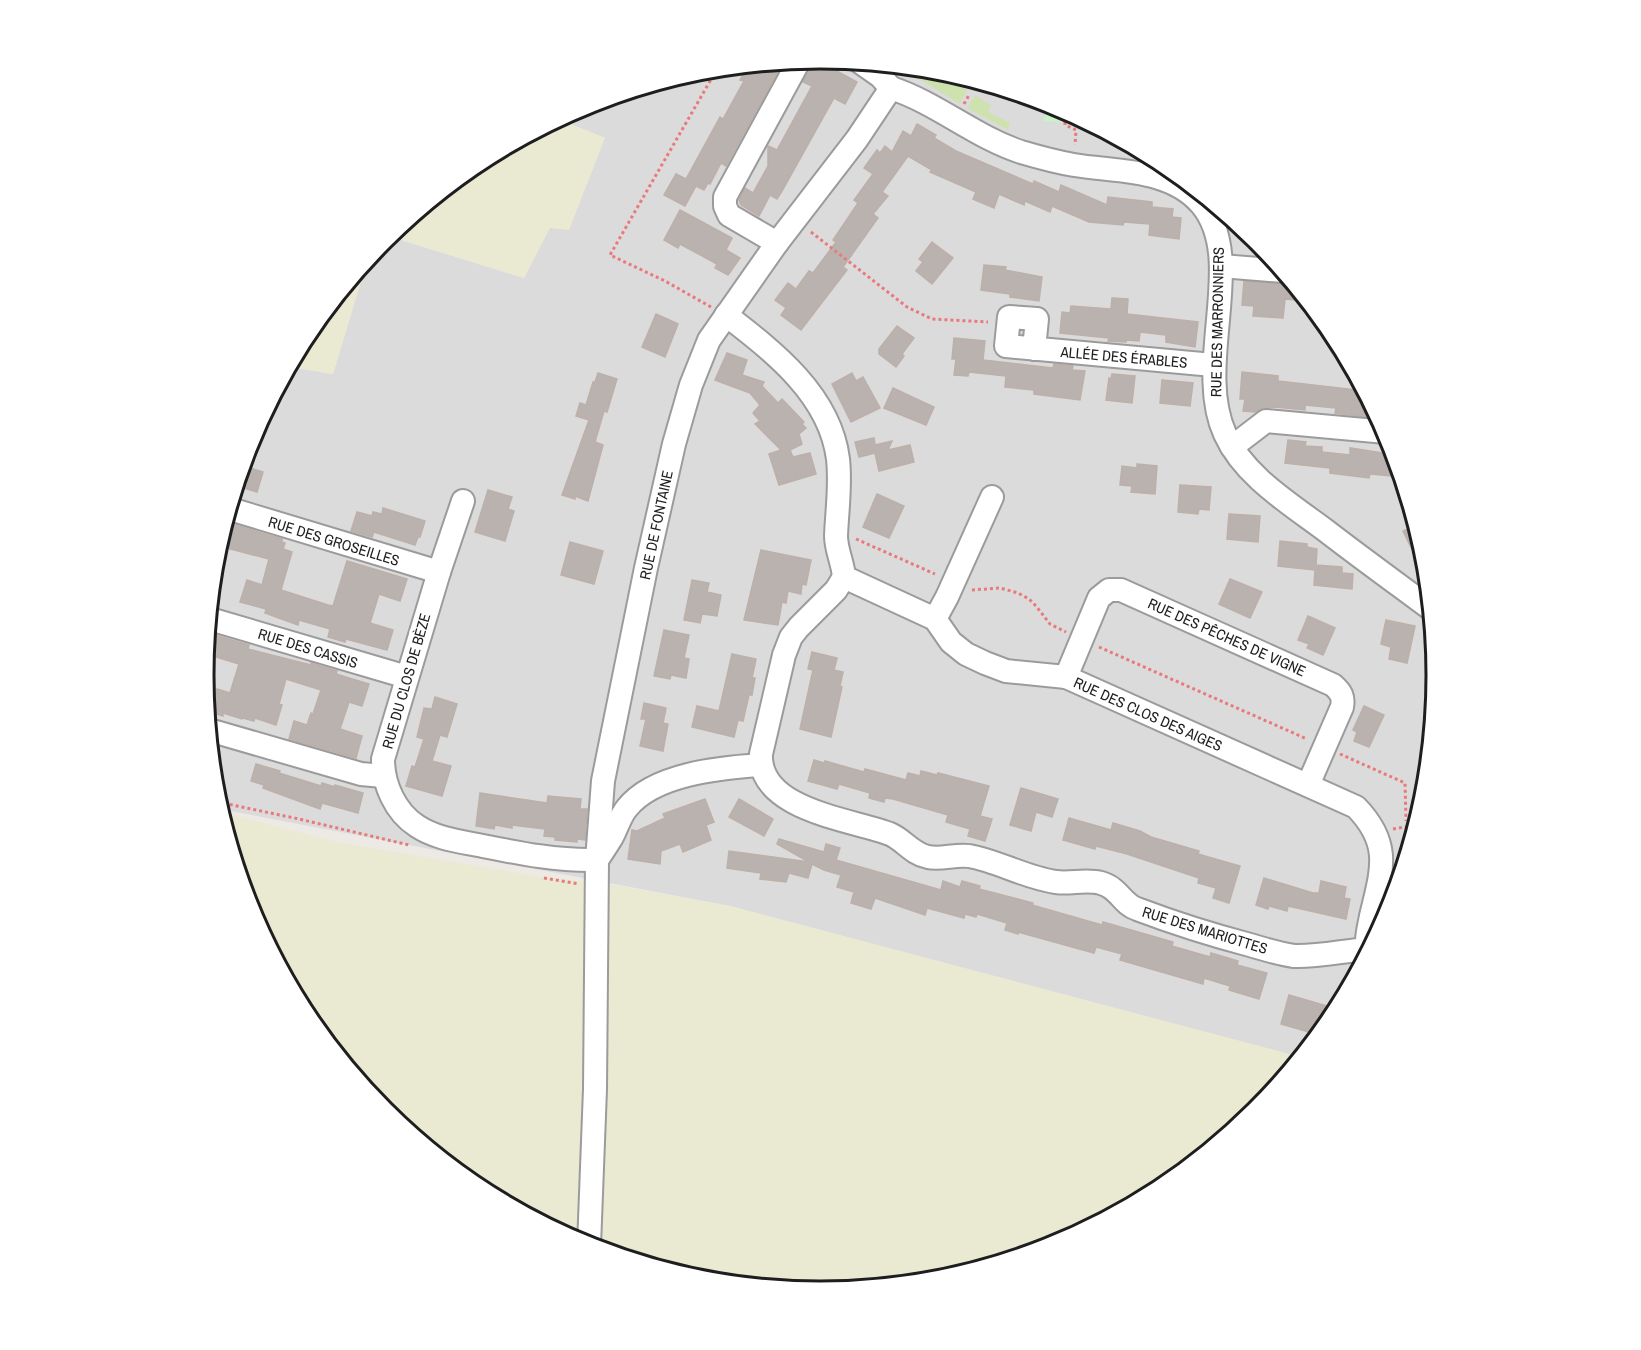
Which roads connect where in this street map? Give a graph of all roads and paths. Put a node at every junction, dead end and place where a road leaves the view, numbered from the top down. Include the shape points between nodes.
1 (794, 70) edge
2 (873, 71) edge
3 (711, 79) edge
4 (891, 88) junction
5 (1065, 121) edge
6 (1074, 165) junction
7 (1156, 170) edge
8 (1196, 200) edge
9 (795, 220) junction
10 (777, 243) junction
11 (1221, 266) junction
12 (1271, 270) edge
13 (726, 315) junction
14 (1008, 324) joint
15 (1214, 365) junction
16 (1375, 431) edge
17 (1232, 447) junction
18 (992, 497) dead end
19 (463, 501) dead end
20 (237, 511) edge
21 (836, 538) junction
22 (439, 572) junction
23 (844, 577) junction
24 (953, 582) junction
25 (1419, 589) edge
26 (935, 619) junction
27 (217, 621) edge
28 (1082, 639) junction
29 (407, 677) junction
30 (1066, 678) junction
31 (218, 733) edge
32 (1325, 747) junction
33 (760, 765) junction
34 (383, 776) junction
35 (1308, 785) junction
36 (1406, 821) dead end
37 (597, 860) junction
38 (1368, 933) edge
39 (1359, 952) edge
40 (589, 1235) edge

1 - 10 street via 725,197 729,215
2 - 4 street, RUE DES MARRONNIERS
3 - 13 path via 610,255
4 - 6 street, RUE DES MARRONNIERS via 997,143
4 - 9 street, RUE DE FONTAINE
5 - 6 path via 1065,125 1076,130
6 - 7 street, RUE DES MARRONNIERS
8 - 11 street, RUE DES MARRONNIERS via 1207,213 1218,240
9 - 10 street, RUE DE FONTAINE
9 - 14 path via 907,308 932,319
10 - 13 street, RUE DE FONTAINE
11 - 12 street
11 - 15 street, RUE DES MARRONNIERS
13 - 21 street via 796,375 827,421 839,465
13 - 37 street, RUE DE FONTAINE via 709,340 691,385 669,465 606,762
14 - 15 street, ALLÉE DES ÉRABLES via 1006,346
15 - 17 street, RUE DES MARRONNIERS via 1218,415
16 - 17 street via 1266,421
17 - 25 street, RUE DES MARRONNIERS via 1252,473 1281,496
18 - 24 street
19 - 22 street, RUE DU CLOS DE BÈZE
20 - 22 street, RUE DES GROSEILLES
21 - 23 street
21 - 24 path via 849,536
22 - 29 street, RUE DU CLOS DE BÈZE
23 - 26 street, RUE DES CLOS DES AIGES
23 - 33 street via 791,637
24 - 26 street
24 - 28 path via 973,590 1000,588 1018,593 1029,599 1050,624
26 - 30 street, RUE DES CLOS DES AIGES via 951,642 985,663 1006,671
27 - 29 street, RUE DES CASSIS
28 - 30 street, RUE DES PÊCHES DE VIGNE
28 - 32 path
28 - 32 street, RUE DES PÊCHES DE VIGNE via 1103,593 1114,589 1131,594 1333,685 1342,695 1342,707
29 - 34 street, RUE DU CLOS DE BÈZE via 383,759
30 - 35 street, RUE DES CLOS DES AIGES
31 - 34 street via 361,774
32 - 35 street, RUE DES PÊCHES DE VIGNE
32 - 36 path via 1405,783
33 - 37 street via 690,775 640,795 626,809
33 - 39 street, RUE DES MARIOTTES via 772,785 790,801 892,835 918,855 969,856 1058,883 1100,882 1119,893 1133,908 1281,954
34 - 37 street via 390,795 407,819 431,834 528,855
35 - 38 street, RUE DES CLOS DES AIGES via 1356,807 1376,832 1382,868
37 - 40 street, RUE DE FONTAINE via 597,1024

